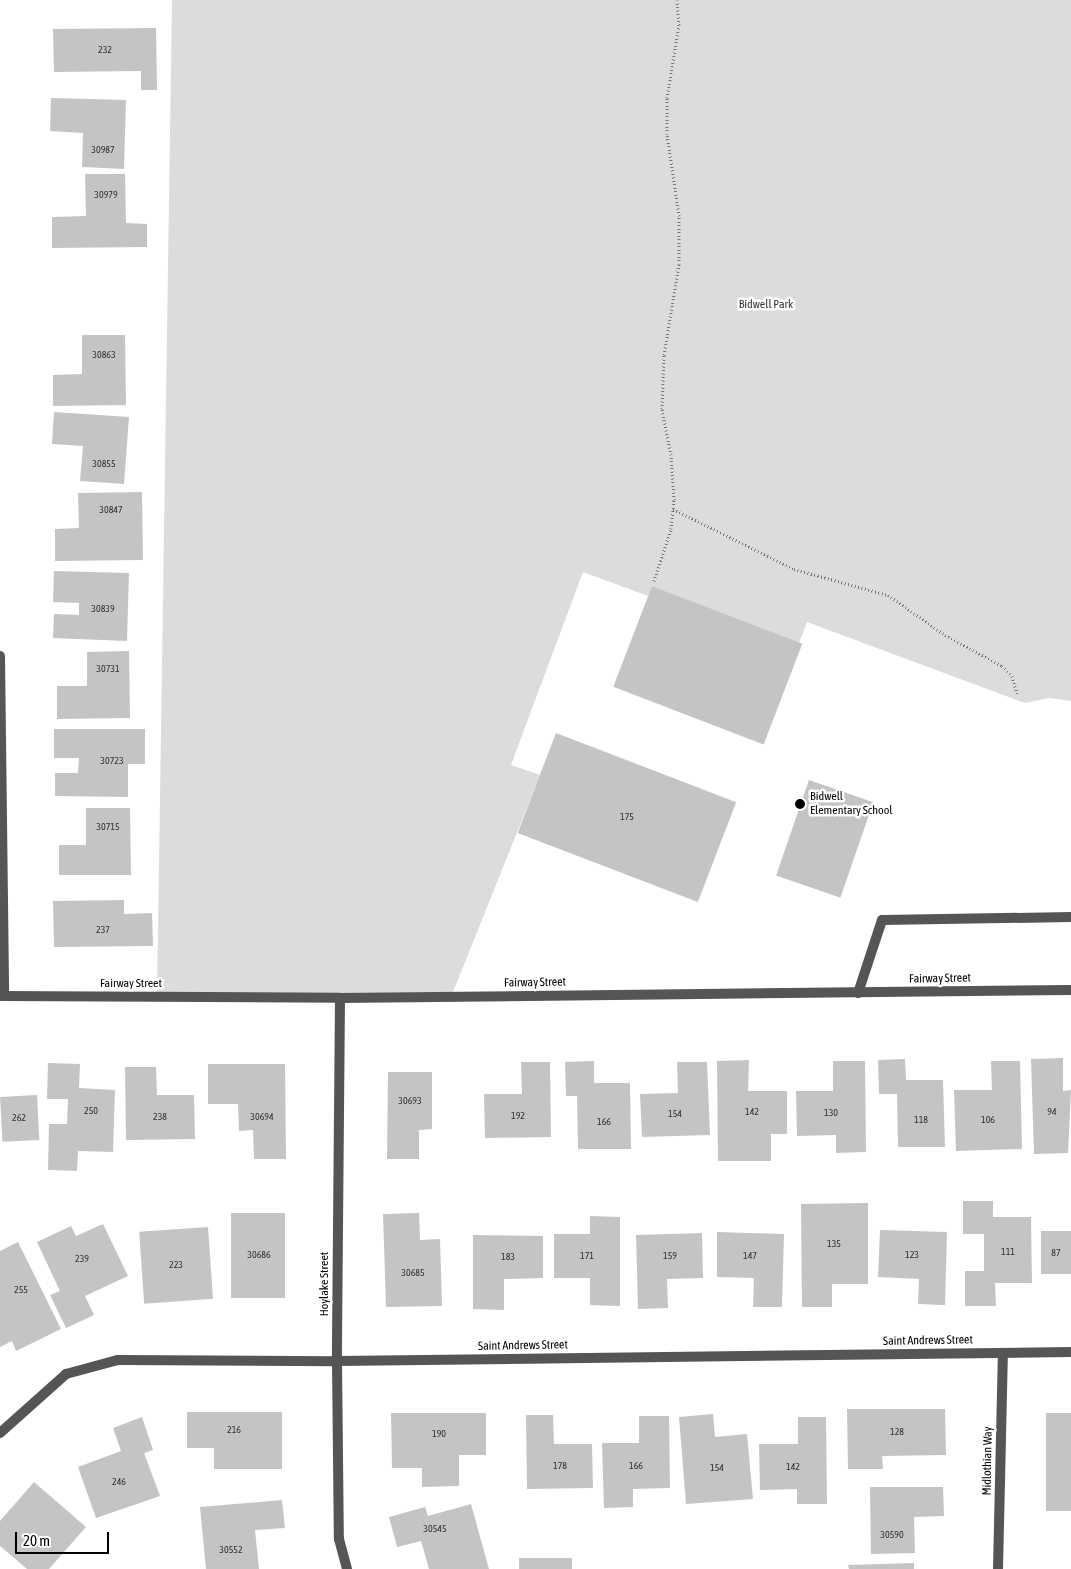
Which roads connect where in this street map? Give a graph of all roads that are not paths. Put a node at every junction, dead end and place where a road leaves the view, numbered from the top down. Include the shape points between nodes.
1 (0, 656) edge
2 (1071, 917) edge
3 (1071, 990) edge
4 (858, 993) junction
5 (2, 996) edge
6 (340, 998) junction
7 (1071, 1352) edge
8 (1003, 1353) junction
9 (336, 1360) junction
10 (0, 1433) edge
11 (347, 1569) edge
12 (998, 1569) edge

1 - 5 street
2 - 4 street via 882,920
3 - 4 street, Fairway Street
4 - 6 street, Fairway Street
5 - 6 street, Fairway Street
6 - 9 street, Hoylake Street
7 - 8 street, Saint Andrews Street
8 - 9 street, Saint Andrews Street
8 - 12 street, Midlothian Way
9 - 10 street, Saint Andrews Street via 118,1360 66,1374
9 - 11 street, Hoylake Street via 339,1539

